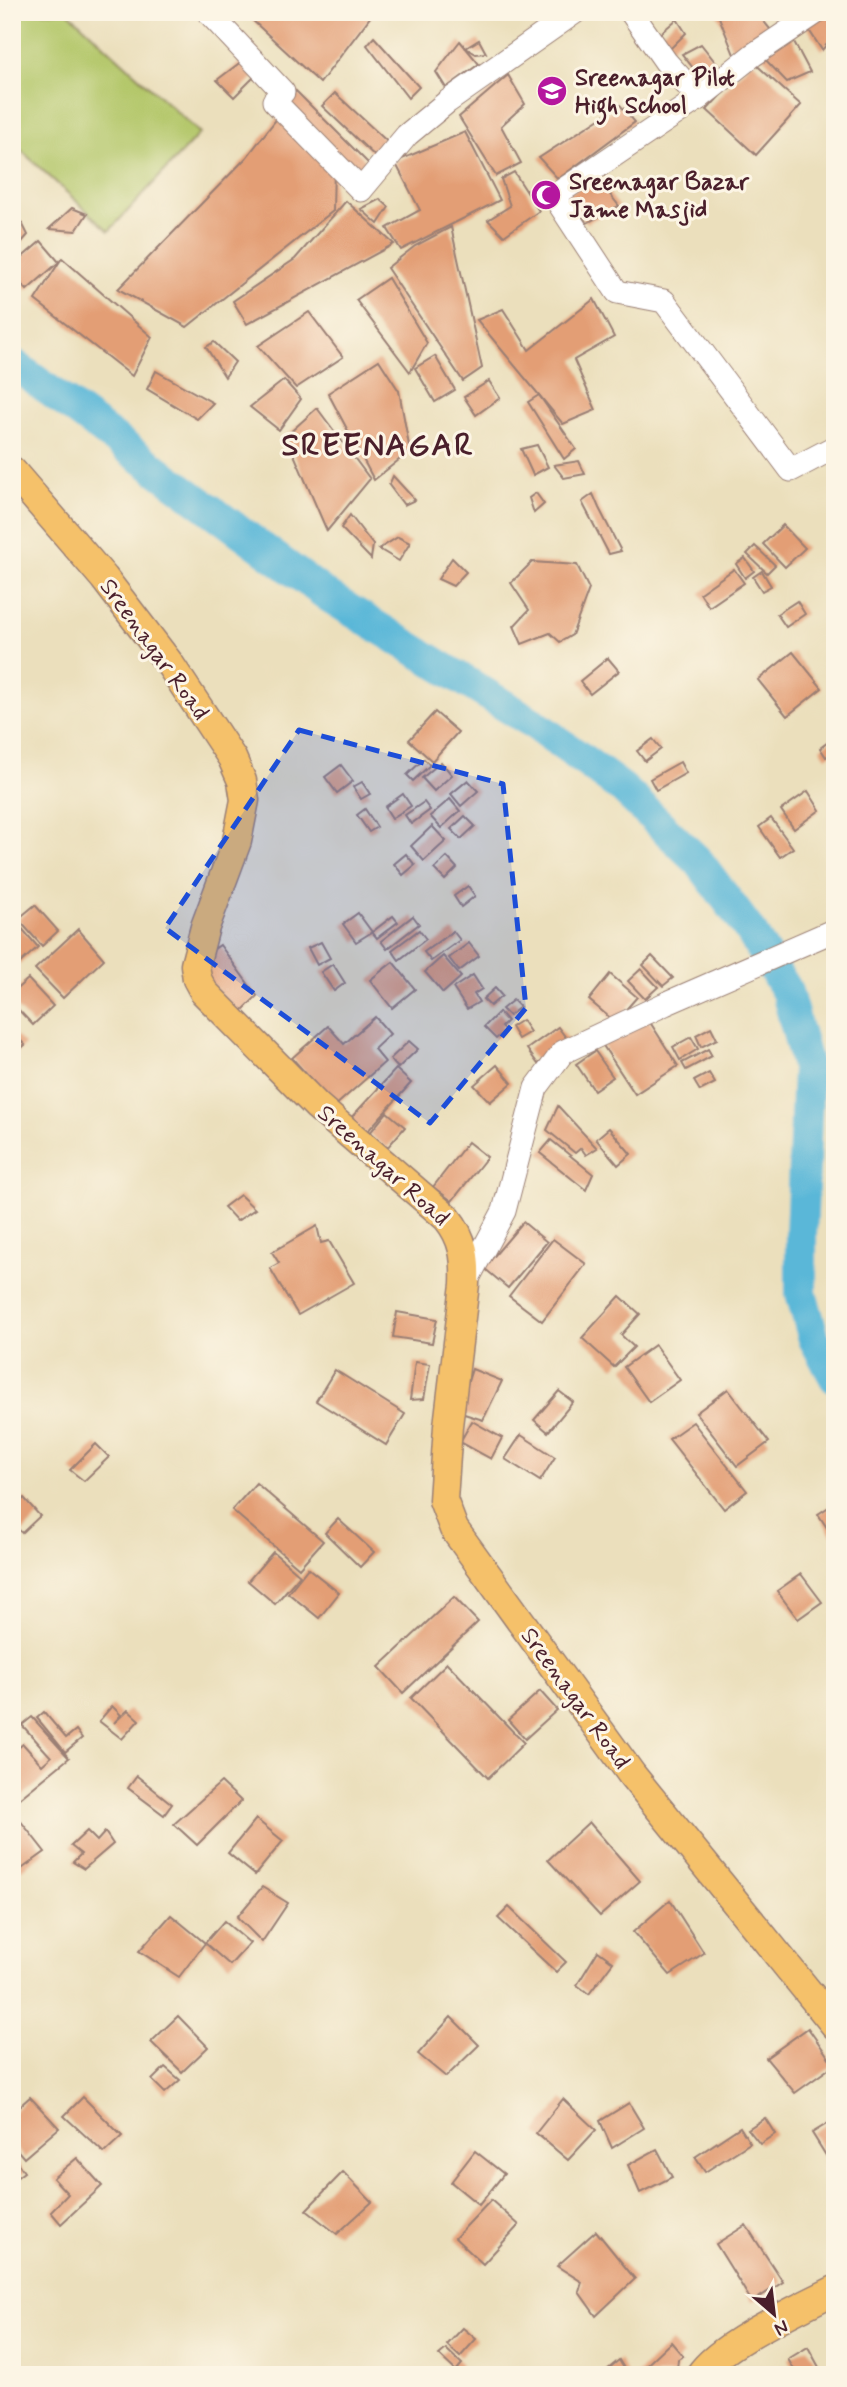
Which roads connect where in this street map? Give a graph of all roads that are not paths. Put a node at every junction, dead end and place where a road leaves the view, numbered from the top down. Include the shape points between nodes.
1 (208, 12) edge
2 (575, 12) edge
3 (631, 12) edge
4 (817, 12) edge
5 (699, 98) junction
6 (835, 447) edge
7 (12, 471) edge
8 (835, 930) edge
9 (465, 1284) junction
10 (835, 2025) edge
11 (835, 2290) edge
12 (700, 2375) edge

1 - 2 street via 283,92 274,101 361,190 407,135
3 - 5 street via 666,62
4 - 5 street
5 - 6 street via 554,196 617,292 664,302 791,470
7 - 9 main road, Sreenagar Road via 169,663 232,758 242,781 245,800 237,841 195,965 204,992 317,1106 447,1218 463,1246
8 - 9 street via 564,1052 536,1088 504,1211
9 - 10 main road, Sreenagar Road via 443,1500 454,1529 632,1774
11 - 12 main road via 742,2340

